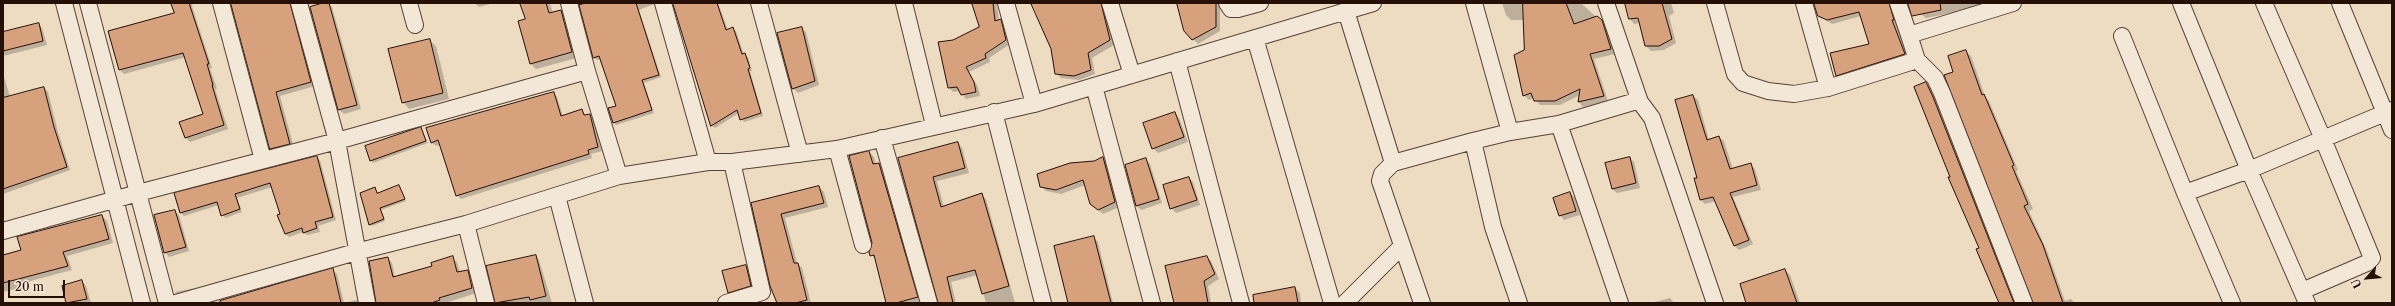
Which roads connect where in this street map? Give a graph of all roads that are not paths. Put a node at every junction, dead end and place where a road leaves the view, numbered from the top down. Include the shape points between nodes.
1 (64, 3) edge
2 (88, 3) edge
3 (221, 3) edge
4 (298, 3) edge
5 (409, 3) edge
6 (569, 3) edge
7 (663, 3) edge
8 (759, 3) edge
9 (904, 3) edge
10 (1006, 3) edge
11 (1110, 3) edge
12 (1227, 3) edge
13 (1260, 3) edge
14 (1373, 3) edge
15 (1474, 3) edge
16 (1606, 3) edge
17 (1715, 3) edge
18 (1804, 3) edge
19 (1898, 3) edge
20 (2012, 3) edge
21 (2181, 3) edge
22 (2264, 3) edge
23 (2340, 3) edge
24 (1346, 11) junction
25 (415, 25) dead end
26 (1910, 35) junction
27 (2122, 36) dead end
28 (1255, 38) junction
29 (1917, 60) junction
30 (1177, 61) junction
31 (587, 71) junction
32 (1132, 75) junction
33 (1094, 86) junction
34 (1828, 88) junction
35 (115, 101) junction
36 (1640, 102) junction
37 (1034, 104) junction
38 (91, 108) junction
39 (2389, 111) edge
40 (994, 112) junction
41 (1559, 124) junction
42 (934, 125) junction
43 (2392, 130) edge
44 (1510, 132) junction
45 (882, 138) junction
46 (2323, 139) junction
47 (337, 141) junction
48 (1473, 141) junction
49 (837, 148) junction
50 (800, 154) junction
51 (264, 160) junction
52 (708, 162) junction
53 (732, 162) junction
54 (1392, 163) junction
55 (2249, 170) junction
56 (619, 176) junction
57 (138, 193) junction
58 (2185, 193) junction
59 (557, 196) junction
60 (115, 200) junction
61 (466, 224) junction
62 (3, 231) edge
63 (863, 245) dead end
64 (1402, 246) junction
65 (356, 252) junction
66 (2305, 297) edge
67 (764, 298) edge
68 (142, 303) edge
69 (167, 303) edge
70 (176, 303) edge
71 (367, 303) edge
72 (486, 303) edge
73 (585, 303) edge
74 (726, 303) edge
75 (929, 303) edge
76 (1042, 303) edge
77 (1152, 303) edge
78 (1241, 303) edge
79 (1332, 303) edge
80 (1345, 303) edge
81 (1422, 303) edge
82 (1519, 303) edge
83 (1620, 303) edge
84 (1715, 303) edge
85 (2024, 303) edge
86 (2232, 303) edge

1 - 38 street
2 - 35 street
3 - 51 street
4 - 47 street
5 - 25 street
6 - 31 street
7 - 52 street
8 - 50 street
9 - 42 street
10 - 37 street
11 - 32 street
12 - 13 street via 1231,9 1238,10
14 - 24 street
15 - 44 street
16 - 36 street
17 - 34 street via 1735,74 1743,83 1768,91 1794,94
18 - 34 street
19 - 26 street
20 - 26 street
21 - 55 street
22 - 46 street
23 - 39 street
24 - 28 street
24 - 54 street
26 - 29 street
27 - 58 street
28 - 30 street
28 - 79 street
29 - 34 street
29 - 85 street via 1935,78 1942,93
30 - 32 street
30 - 78 street
31 - 47 street
31 - 56 street
32 - 33 street
33 - 37 street
33 - 77 street
35 - 38 street
35 - 57 street
36 - 41 street
36 - 84 street via 1652,118
37 - 40 street
38 - 60 street
39 - 43 street
39 - 46 street
40 - 42 street
40 - 76 street
41 - 44 street
41 - 83 street
42 - 45 street
44 - 48 street
45 - 49 street
45 - 75 street
46 - 55 street
46 - 66 street via 2372,258
47 - 51 street
47 - 65 street
48 - 54 street
48 - 82 street via 1493,226
49 - 50 street
49 - 63 street
50 - 53 street
51 - 57 street
52 - 53 street
52 - 56 street
53 - 67 street
54 - 64 street via 1380,180
55 - 58 street
55 - 66 street
56 - 59 street
57 - 60 street
57 - 69 street
58 - 86 street
59 - 61 street
59 - 73 street
60 - 62 street
60 - 68 street
61 - 65 street
61 - 72 street
64 - 80 street
64 - 81 street
65 - 70 street
65 - 71 street
67 - 74 street

